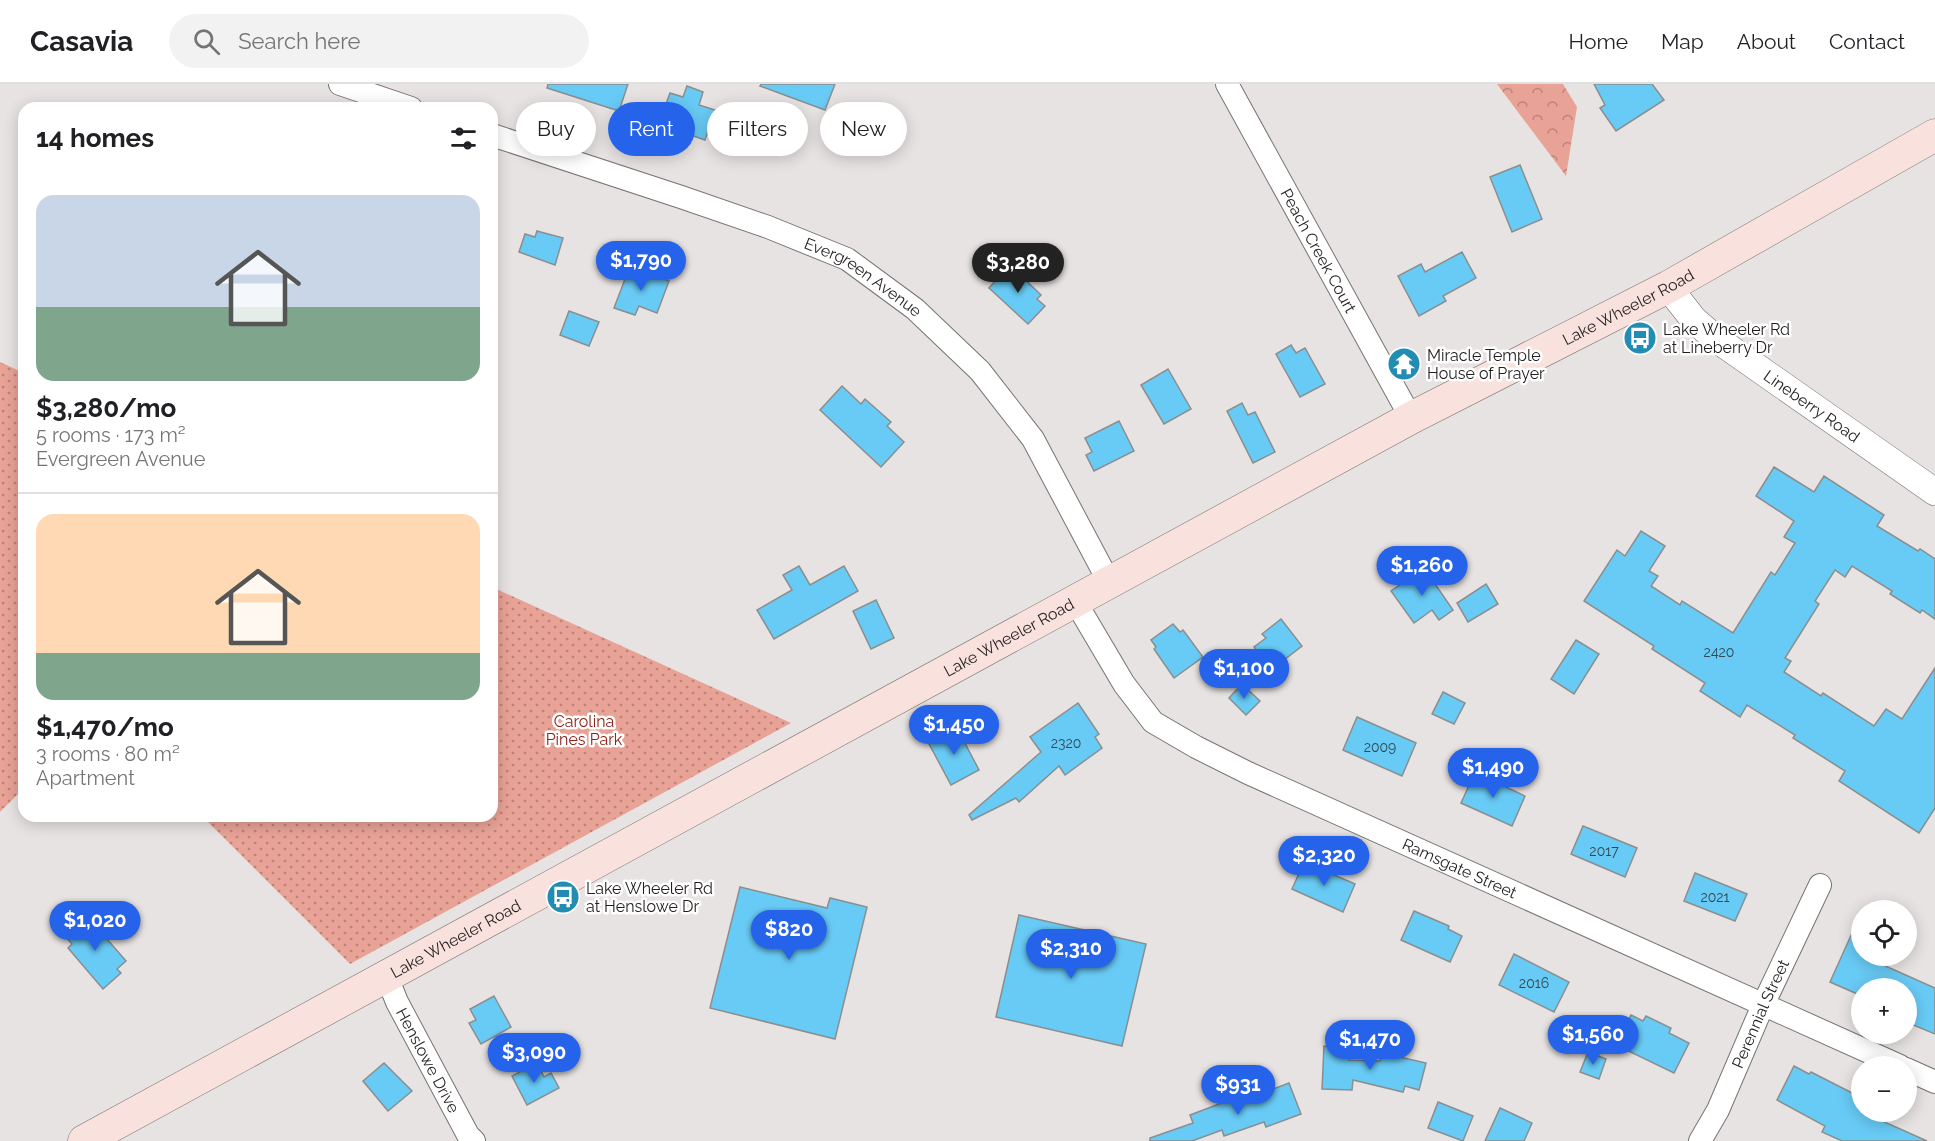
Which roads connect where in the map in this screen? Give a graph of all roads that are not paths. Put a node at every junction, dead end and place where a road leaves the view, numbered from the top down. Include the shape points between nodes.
1 (340, 84) edge
2 (1227, 84) edge
3 (393, 102) edge
4 (1935, 135) edge
5 (498, 137) edge
6 (1668, 287) junction
7 (1411, 418) junction
8 (1935, 492) edge
9 (1109, 582) junction
10 (1075, 601) junction
11 (1820, 885) dead end
12 (387, 977) junction
13 (1763, 1005) junction
14 (1878, 1056) edge
15 (1917, 1074) edge
16 (1935, 1082) edge
17 (467, 1139) edge
18 (84, 1141) edge
19 (1700, 1141) edge

1 - 3 street
2 - 7 street, Peach Creek Court
4 - 6 main road, Lake Wheeler Road
5 - 9 street, Evergreen Avenue via 768,227 847,259 915,309 980,371 1033,439
6 - 7 main road, Lake Wheeler Road
6 - 8 street, Lineberry Road via 1694,320 1716,338
7 - 9 main road, Lake Wheeler Road
9 - 10 main road, Lake Wheeler Road
10 - 12 main road, Lake Wheeler Road
10 - 13 street, Ramsgate Street via 1124,684 1153,722 1243,771
11 - 13 street, Perennial Street
12 - 17 street, Henslowe Drive
12 - 18 main road, Lake Wheeler Road
13 - 14 street, Ramsgate Street
13 - 19 street, Perennial Street via 1718,1110
15 - 16 street

